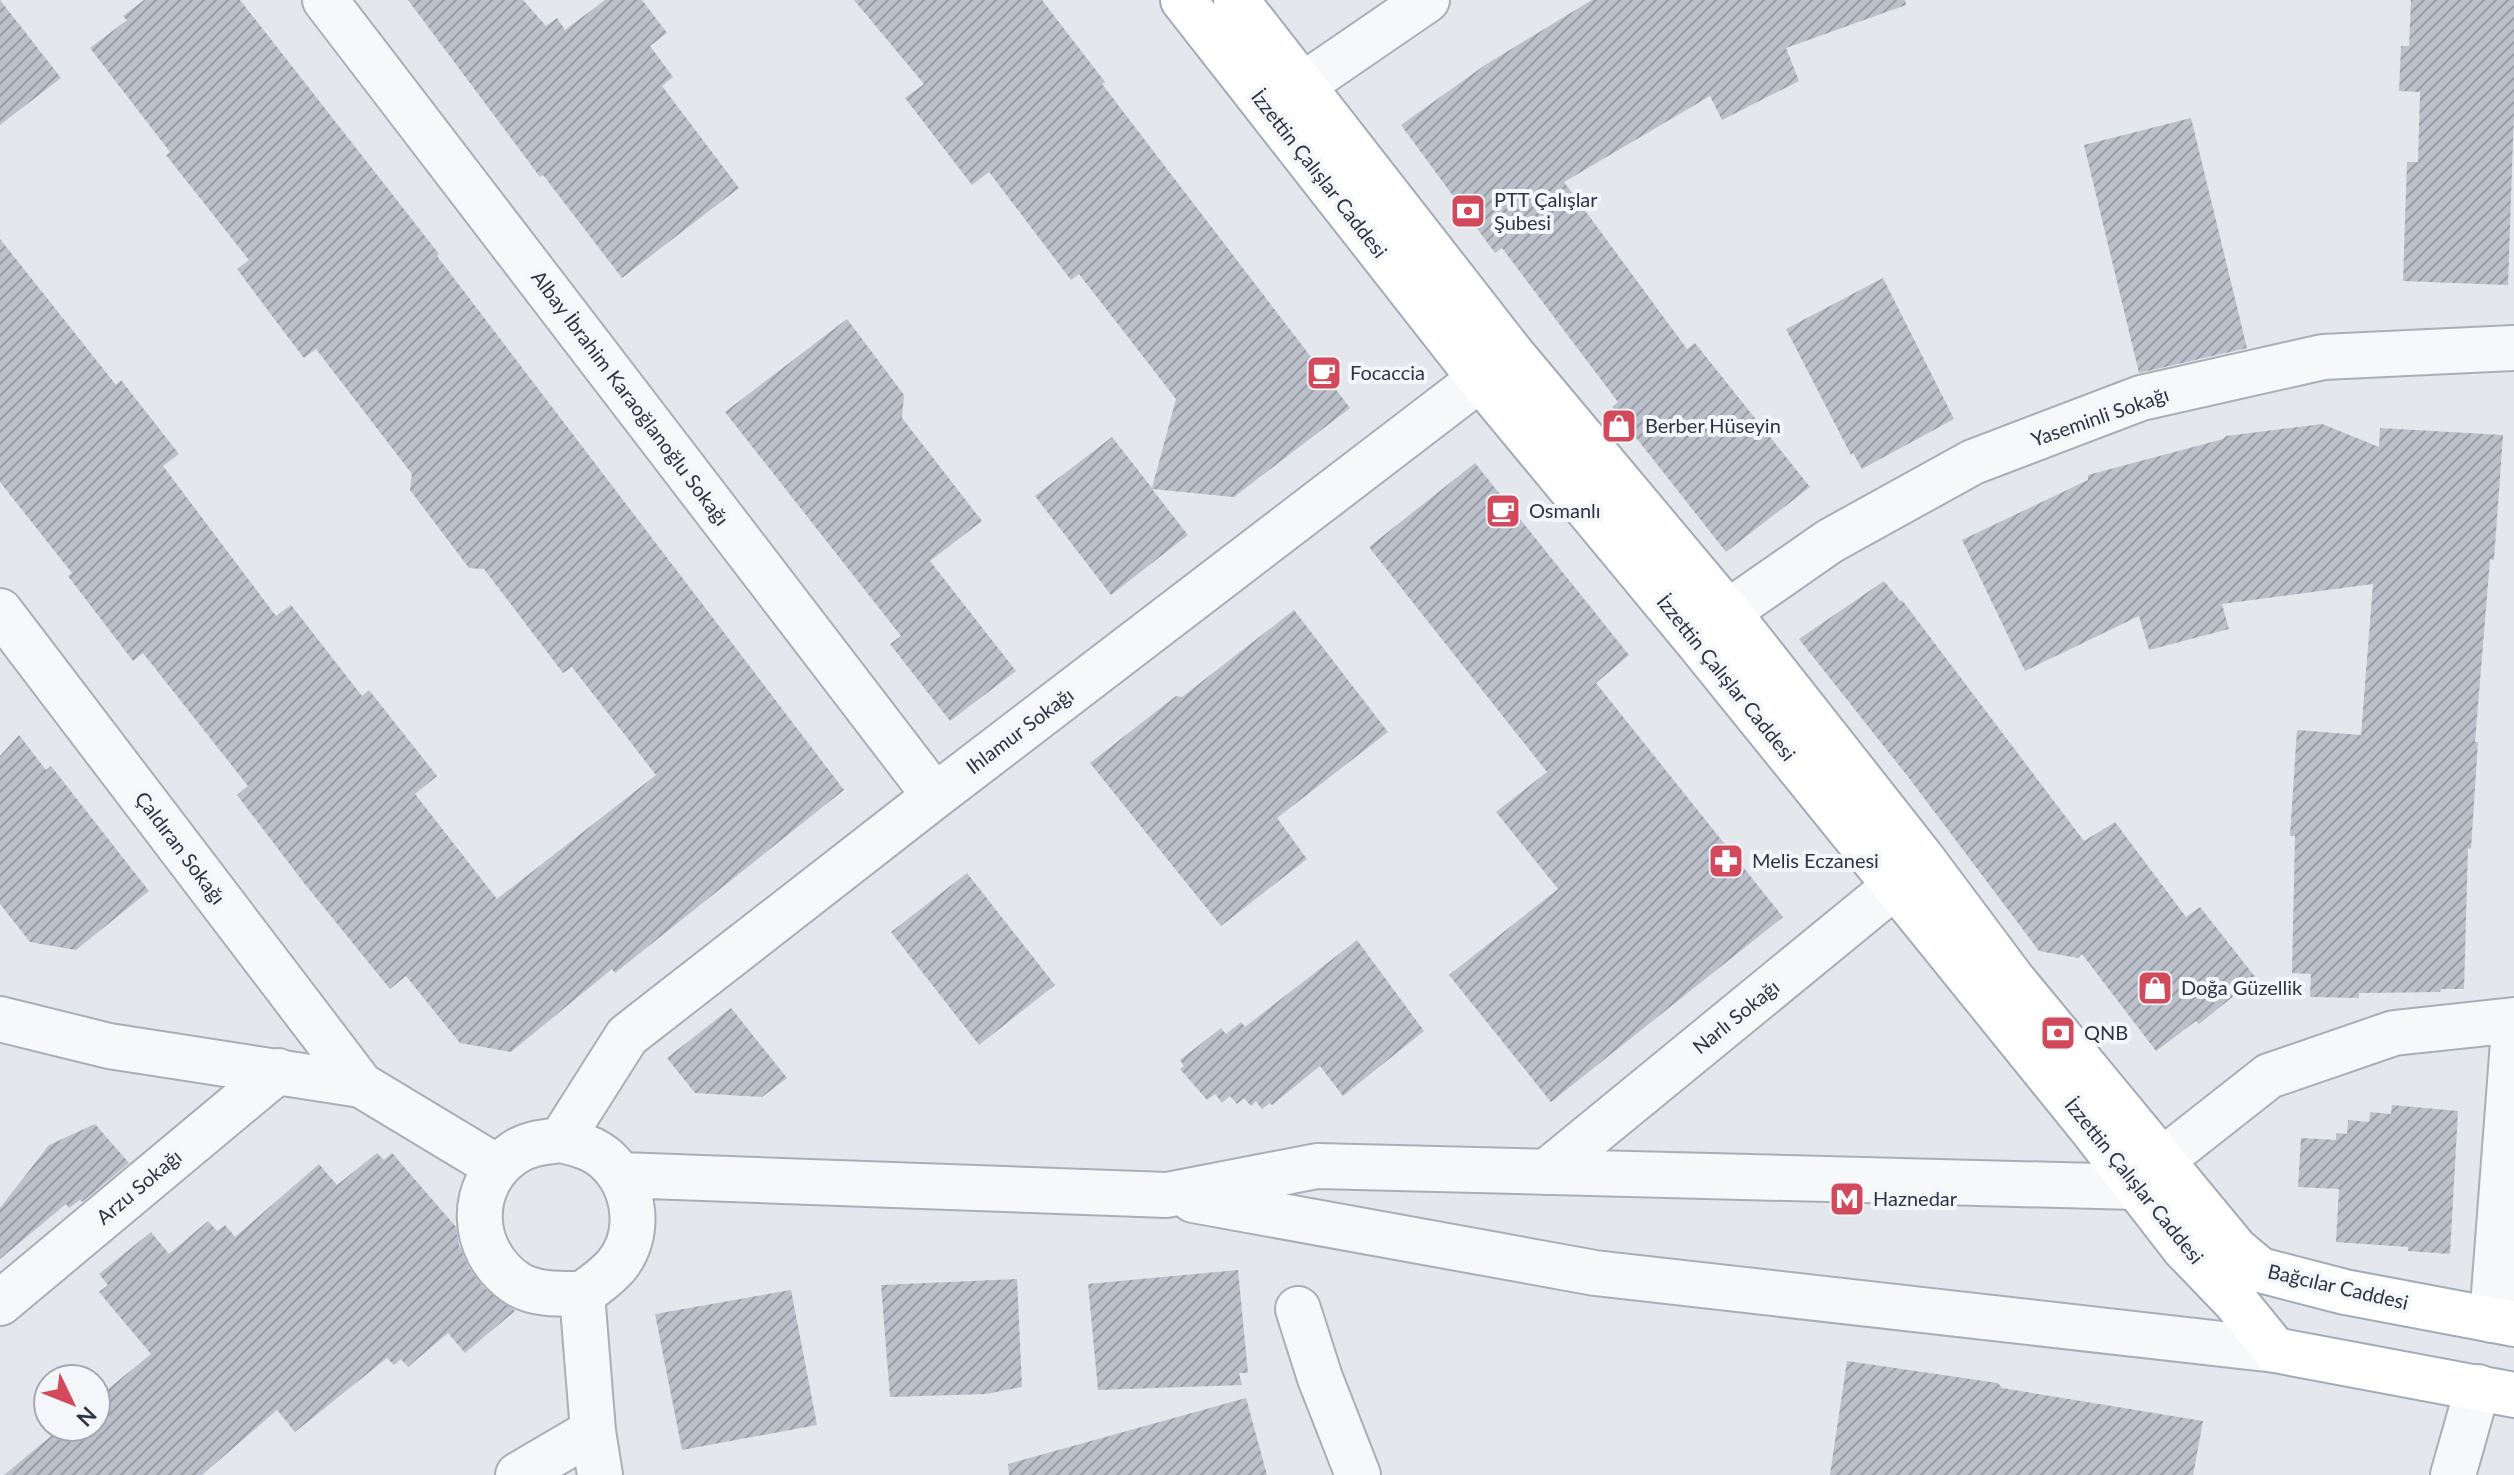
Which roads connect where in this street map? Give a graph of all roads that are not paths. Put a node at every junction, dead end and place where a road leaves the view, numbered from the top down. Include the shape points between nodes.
1 (325, 0) edge
2 (1183, 0) edge
3 (1236, 0) edge
4 (1427, 0) edge
5 (1303, 85) junction
6 (2514, 348) edge
7 (1496, 367) junction
8 (0, 611) edge
9 (1712, 627) junction
10 (935, 796) junction
11 (1908, 872) junction
12 (0, 1019) edge
13 (2514, 1020) edge
14 (2514, 1029) edge
15 (278, 1071) junction
16 (361, 1085) junction
17 (561, 1140) junction
18 (497, 1167) junction
19 (1546, 1172) junction
20 (2148, 1174) junction
21 (621, 1175) junction
22 (1167, 1195) junction
23 (582, 1294) junction
24 (0, 1303) edge
25 (1298, 1309) dead end
26 (2503, 1322) edge
27 (2275, 1350) junction
28 (2496, 1391) edge
29 (593, 1431) junction
30 (518, 1475) edge
31 (600, 1475) edge
32 (1358, 1475) edge
33 (2453, 1475) edge

1 - 10 street, Albay İbrahim Karaoğlanoğlu Sokağı
2 - 7 main road, İzzettin Çalışlar Caddesi
3 - 5 main road, İzzettin Çalışlar Caddesi
4 - 5 street
5 - 7 main road, İzzettin Çalışlar Caddesi
6 - 9 street, Yaseminli Sokağı via 2323,357 2141,398 1973,462 1830,541
7 - 9 main road, İzzettin Çalışlar Caddesi
7 - 10 street, Ihlamur Sokağı
8 - 16 street, Çaldıran Sokağı
9 - 11 main road, İzzettin Çalışlar Caddesi
10 - 17 street, Ihlamur Sokağı via 627,1036
11 - 19 street, Narlı Sokağı
11 - 20 main road, İzzettin Çalışlar Caddesi via 2013,980
12 - 15 street via 109,1046
13 - 20 street via 2394,1033 2269,1076
14 - 26 street
15 - 16 street
15 - 24 street, Arzu Sokağı
16 - 18 street
17 - 18 street via 516,1151
17 - 21 street via 605,1158
18 - 23 street via 478,1212 491,1258 516,1284
19 - 20 street
19 - 22 street via 1317,1166
20 - 26 main road, Bağcılar Caddesi via 2260,1270
20 - 27 main road, İzzettin Çalışlar Caddesi via 2184,1248
21 - 22 street
21 - 23 street via 633,1220 629,1243 617,1265
22 - 27 street via 1595,1273
23 - 29 street
25 - 32 street
27 - 28 main road
28 - 33 street
29 - 30 street
29 - 31 street

